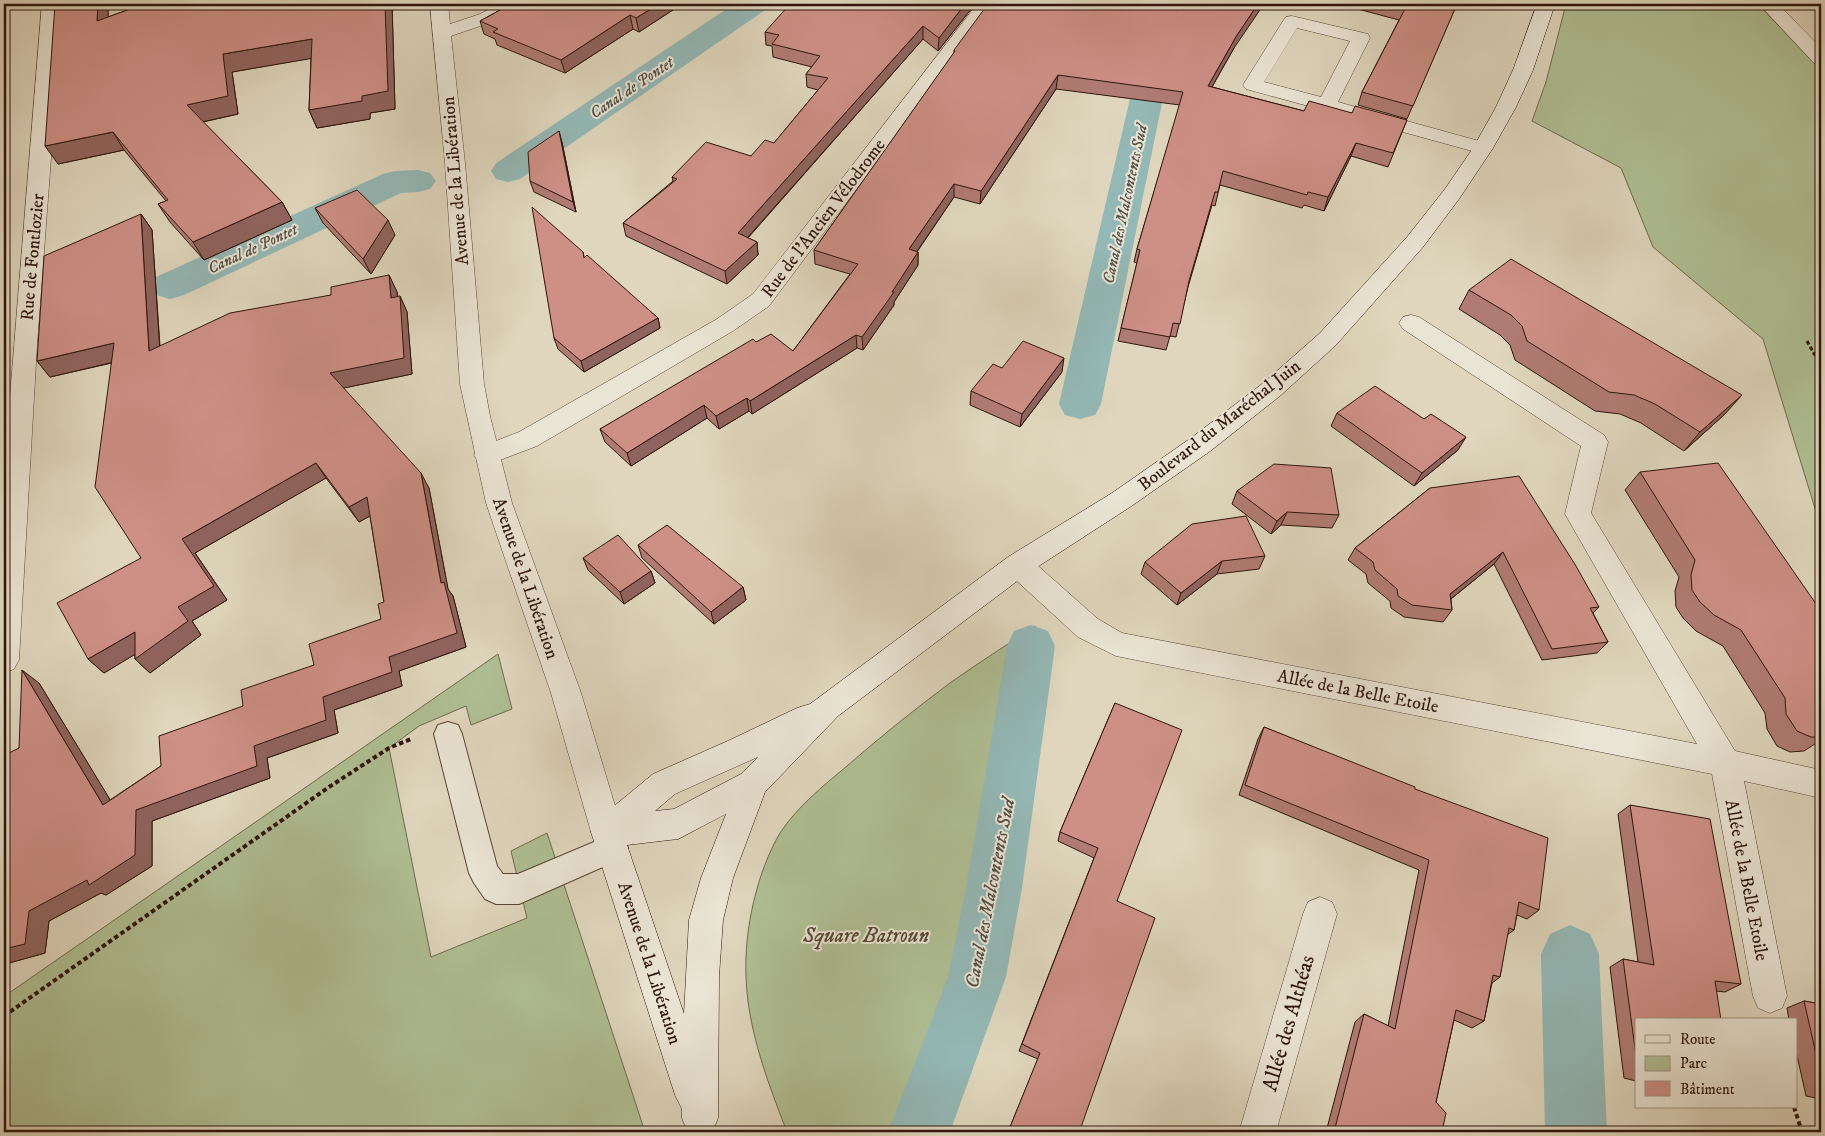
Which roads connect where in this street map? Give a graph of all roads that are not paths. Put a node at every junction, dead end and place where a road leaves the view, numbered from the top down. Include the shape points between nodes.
1 (51, 4) edge
2 (439, 4) edge
3 (514, 4) edge
4 (986, 4) edge
5 (1546, 4) edge
6 (1768, 4) edge
7 (441, 33) junction
8 (1821, 59) edge
9 (1326, 104) junction
10 (1483, 148) junction
11 (1411, 323) dead end
12 (487, 455) junction
13 (1018, 565) junction
14 (4, 660) edge
15 (827, 707) junction
16 (448, 734) road end
17 (1725, 763) junction
18 (752, 784) junction
19 (1821, 784) edge
20 (610, 840) junction
21 (1320, 914) dead end
22 (1770, 996) dead end
23 (703, 1125) edge
24 (1257, 1132) edge

1 - 14 street, Rue de Fontlozier via 24,345
2 - 7 street, Avenue de la Libération
3 - 7 street via 486,18
4 - 12 street, Rue de l'Ancien Vélodrome via 761,300 726,325 528,438
5 - 10 street, Boulevard du Maréchal Juin via 1523,70
6 - 8 street
7 - 12 street, Avenue de la Libération via 455,163 472,384
9 - 9 street via 1253,85 1292,21 1361,38
9 - 10 street
10 - 13 street, Boulevard du Maréchal Juin via 1415,242 1328,339 1200,445
11 - 17 street, Allée de la Belle Etoile via 1595,442 1578,514
12 - 20 street, Avenue de la Libération via 499,503 566,693
13 - 15 street, Boulevard du Maréchal Juin
13 - 17 street, Allée de la Belle Etoile via 1088,628 1116,644
15 - 18 street, Boulevard du Maréchal Juin
15 - 20 street, Boulevard du Maréchal Juin via 664,784
16 - 20 lane via 484,873 496,889 519,888
17 - 19 street, Allée de la Belle Etoile
17 - 22 street, Allée de la Belle Etoile
18 - 20 street, Boulevard du Maréchal Juin via 678,824
18 - 23 street, Boulevard du Maréchal Juin via 717,878 706,920 702,976
20 - 23 street, Avenue de la Libération
21 - 24 street, Allée des Althéas

